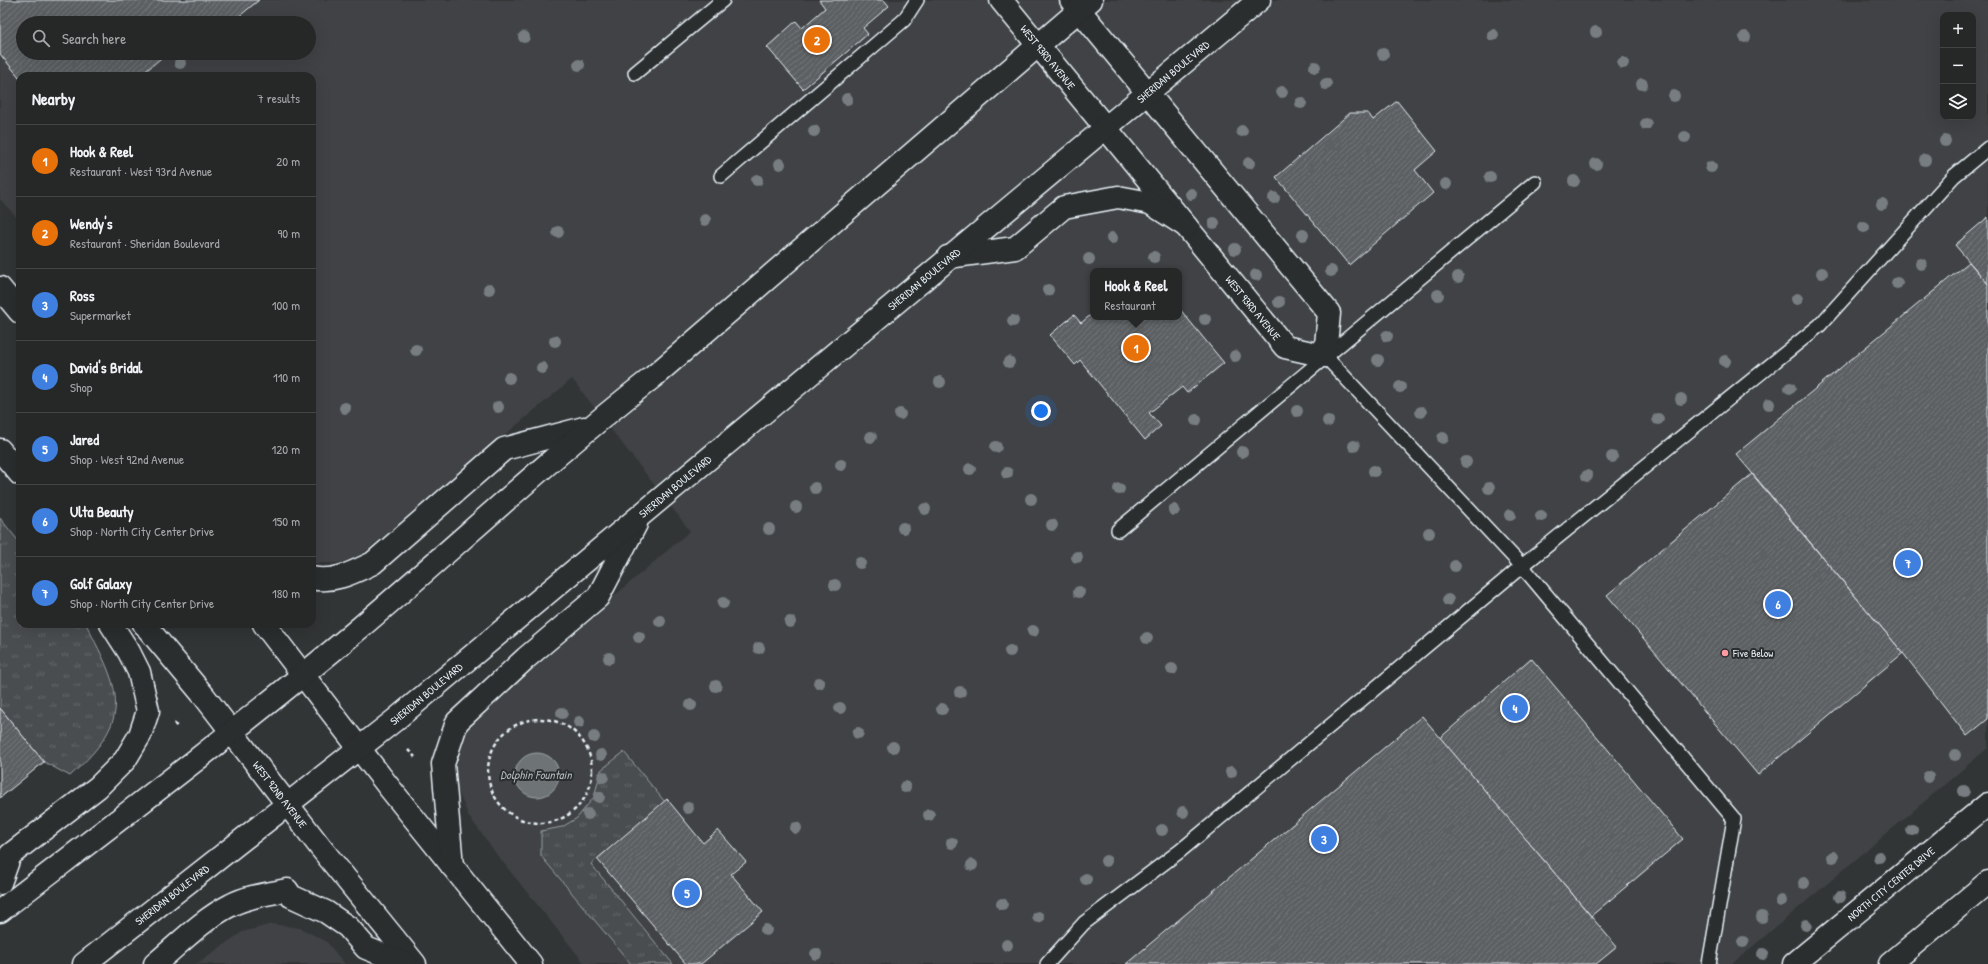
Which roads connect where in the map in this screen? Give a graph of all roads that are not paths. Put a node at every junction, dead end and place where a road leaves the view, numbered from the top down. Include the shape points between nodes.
1 (723, 0) edge
2 (917, 0) edge
3 (1001, 0) edge
4 (1258, 0) edge
5 (1081, 3) edge
6 (1038, 46) junction
7 (635, 73) dead end
8 (1147, 92) junction
9 (1105, 127) junction
10 (1988, 148) edge
11 (721, 176) dead end
12 (1535, 182) dead end
13 (1186, 226) junction
14 (948, 257) junction
15 (0, 288) edge
16 (16, 307) edge
17 (1326, 356) junction
18 (589, 427) junction
19 (0, 450) edge
20 (16, 469) edge
21 (640, 516) junction
22 (1118, 530) dead end
23 (1522, 566) junction
24 (316, 578) edge
25 (114, 628) edge
26 (147, 628) edge
27 (267, 628) edge
28 (302, 674) junction
29 (232, 731) junction
30 (359, 748) junction
31 (287, 804) junction
32 (1988, 804) edge
33 (452, 866) junction
34 (0, 882) edge
35 (1988, 882) edge
36 (0, 911) edge
37 (84, 964) edge
38 (155, 964) edge
39 (406, 964) edge
40 (415, 964) edge
41 (531, 964) edge
42 (1047, 964) edge
43 (1709, 964) edge
44 (1794, 964) edge
45 (1890, 964) edge

1 - 7 lane
2 - 11 lane via 904,20
3 - 6 main road, WEST 93RD AVENUE
4 - 8 main road, SHERIDAN BOULEVARD
5 - 6 main road
5 - 8 main road
6 - 9 main road, WEST 93RD AVENUE
6 - 18 main road via 652,377
8 - 9 main road, SHERIDAN BOULEVARD
8 - 17 main road via 1329,313
9 - 13 main road, WEST 93RD AVENUE
9 - 14 main road, SHERIDAN BOULEVARD
10 - 23 lane via 1954,176 1820,325
12 - 17 lane
13 - 14 main road via 1150,203 1118,197 1064,207 1015,248
13 - 17 main road, WEST 93RD AVENUE via 1285,347
14 - 21 main road, SHERIDAN BOULEVARD
15 - 16 main road
17 - 22 lane
17 - 23 lane
18 - 24 main road via 504,449 372,563 351,574 330,579
18 - 28 main road via 337,647
19 - 20 main road
21 - 30 main road, SHERIDAN BOULEVARD
21 - 33 main road via 598,597 526,658 457,722 443,764
23 - 42 lane via 1180,850 1084,922
23 - 43 lane via 1734,819
25 - 34 main road via 139,672 148,711 140,735 125,760 98,788 10,855
26 - 29 main road, WEST 92ND AVENUE
27 - 28 main road
28 - 29 main road
28 - 30 main road
29 - 31 main road, WEST 92ND AVENUE
29 - 36 main road
30 - 31 main road, SHERIDAN BOULEVARD
30 - 33 main road
31 - 37 main road, SHERIDAN BOULEVARD
31 - 40 main road, WEST 92ND AVENUE
32 - 44 main road, NORTH CITY CENTER DRIVE
33 - 41 main road
35 - 45 main road
38 - 39 main road via 205,922 230,905 248,898 287,890 291,896 326,912 342,923 366,948

